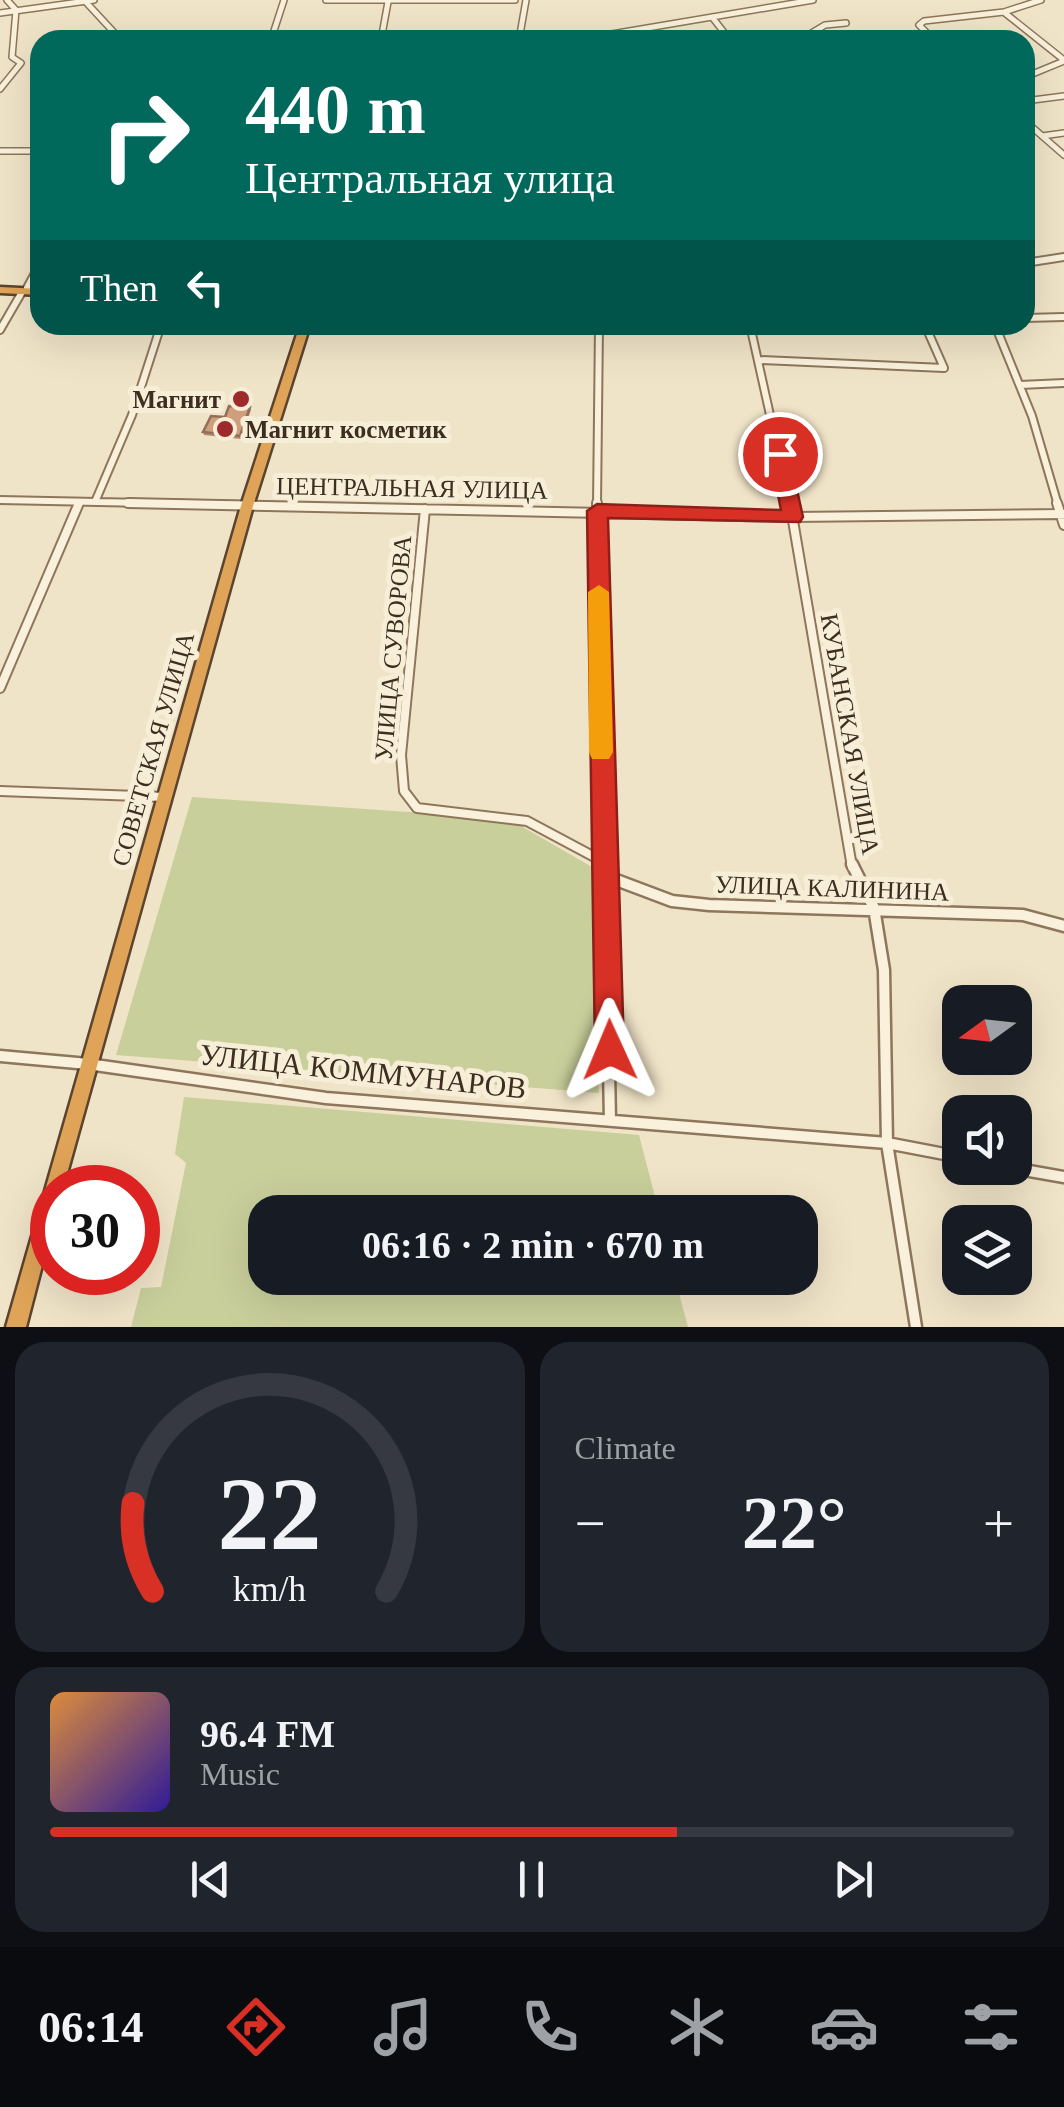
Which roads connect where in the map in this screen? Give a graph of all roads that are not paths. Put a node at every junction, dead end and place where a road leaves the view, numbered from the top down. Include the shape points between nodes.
1 (7, 0) edge
2 (85, 0) edge
3 (94, 0) edge
4 (284, 0) edge
5 (326, 0) edge
6 (515, 0) edge
7 (526, 0) edge
8 (813, 0) edge
9 (1041, 0) edge
10 (388, 2) edge
11 (786, 2) edge
12 (16, 10) junction
13 (1004, 12) junction
14 (0, 13) edge
15 (712, 17) junction
16 (846, 23) dead end
17 (111, 30) edge
18 (274, 30) edge
19 (383, 30) edge
20 (521, 30) edge
21 (635, 30) edge
22 (722, 30) edge
23 (817, 30) edge
24 (924, 30) edge
25 (1026, 30) edge
26 (1035, 37) edge
27 (1064, 60) edge
28 (1035, 73) edge
29 (0, 88) edge
30 (1064, 96) edge
31 (1035, 100) edge
32 (1035, 129) edge
33 (1064, 134) edge
34 (1042, 136) junction
35 (0, 150) edge
36 (30, 151) edge
37 (1064, 155) edge
38 (1064, 257) edge
39 (1035, 261) edge
40 (30, 280) edge
41 (0, 290) edge
42 (24, 290) junction
43 (30, 290) edge
44 (1064, 317) edge
45 (1035, 318) edge
46 (0, 330) edge
47 (158, 335) edge
48 (302, 335) edge
49 (599, 335) edge
50 (753, 335) edge
51 (929, 335) edge
52 (999, 335) edge
53 (760, 360) junction
54 (1064, 383) edge
55 (1020, 385) junction
56 (0, 500) edge
57 (78, 502) junction
58 (94, 502) junction
59 (248, 506) junction
60 (425, 509) junction
61 (597, 511) junction
62 (1062, 514) edge
63 (792, 517) junction
64 (1064, 526) edge
65 (0, 688) edge
66 (0, 791) edge
67 (166, 797) junction
68 (602, 862) junction
69 (603, 875) junction
70 (874, 908) junction
71 (1064, 926) edge
72 (0, 1056) edge
73 (88, 1064) junction
74 (610, 1120) junction
75 (888, 1143) junction
76 (942, 1154) edge
77 (60, 1165) edge
78 (1032, 1172) edge
79 (1064, 1178) edge
80 (30, 1275) edge
81 (16, 1327) edge
82 (916, 1327) edge

1 - 12 street
2 - 3 street
2 - 12 street
2 - 17 street
4 - 18 street
5 - 10 street
6 - 10 street
7 - 20 street
8 - 11 street
9 - 13 street
10 - 19 street
11 - 15 street
12 - 14 street
12 - 29 street via 12,57 22,63
13 - 24 street via 919,25
13 - 25 street
15 - 21 street
15 - 22 street
16 - 23 street
26 - 27 street
27 - 28 street
30 - 31 street
32 - 34 street
33 - 34 street
34 - 37 street
35 - 36 street
38 - 39 street
40 - 42 street
41 - 42 highway
42 - 43 highway
42 - 46 street
44 - 45 street
47 - 58 street
48 - 59 highway, СОВЕТСКАЯ УЛИЦА
49 - 61 street
50 - 53 street, КУБАНСКАЯ УЛИЦА
51 - 53 street via 944,368
52 - 55 street
53 - 63 street, КУБАНСКАЯ УЛИЦА
54 - 55 street
55 - 62 street
56 - 57 street, ЦЕНТРАЛЬНАЯ УЛИЦА
57 - 58 street, ЦЕНТРАЛЬНАЯ УЛИЦА
57 - 65 street
58 - 59 street, ЦЕНТРАЛЬНАЯ УЛИЦА
59 - 60 street, ЦЕНТРАЛЬНАЯ УЛИЦА
59 - 67 highway, СОВЕТСКАЯ УЛИЦА
60 - 61 street, ЦЕНТРАЛЬНАЯ УЛИЦА
60 - 68 street, УЛИЦА СУВОРОВА via 402,791 416,808 527,821
61 - 63 street, ЦЕНТРАЛЬНАЯ УЛИЦА
61 - 68 street
62 - 63 street, ЦЕНТРАЛЬНАЯ УЛИЦА
62 - 64 street
63 - 70 street, КУБАНСКАЯ УЛИЦА via 853,870
66 - 67 street
67 - 73 highway, СОВЕТСКАЯ УЛИЦА
68 - 69 street
69 - 70 street, УЛИЦА КАЛИНИНА via 672,901
69 - 74 street
70 - 71 street, УЛИЦА КАЛИНИНА via 1023,915
70 - 75 street, КУБАНСКАЯ УЛИЦА via 884,970
72 - 73 street, УЛИЦА КОММУНАРОВ
73 - 74 street, УЛИЦА КОММУНАРОВ via 326,1098
73 - 77 highway, СОВЕТСКАЯ УЛИЦА
74 - 75 street, УЛИЦА КОММУНАРОВ
75 - 76 street, УЛИЦА КОММУНАРОВ
75 - 82 street, КУБАНСКАЯ УЛИЦА
78 - 79 street
80 - 81 highway, СОВЕТСКАЯ УЛИЦА

